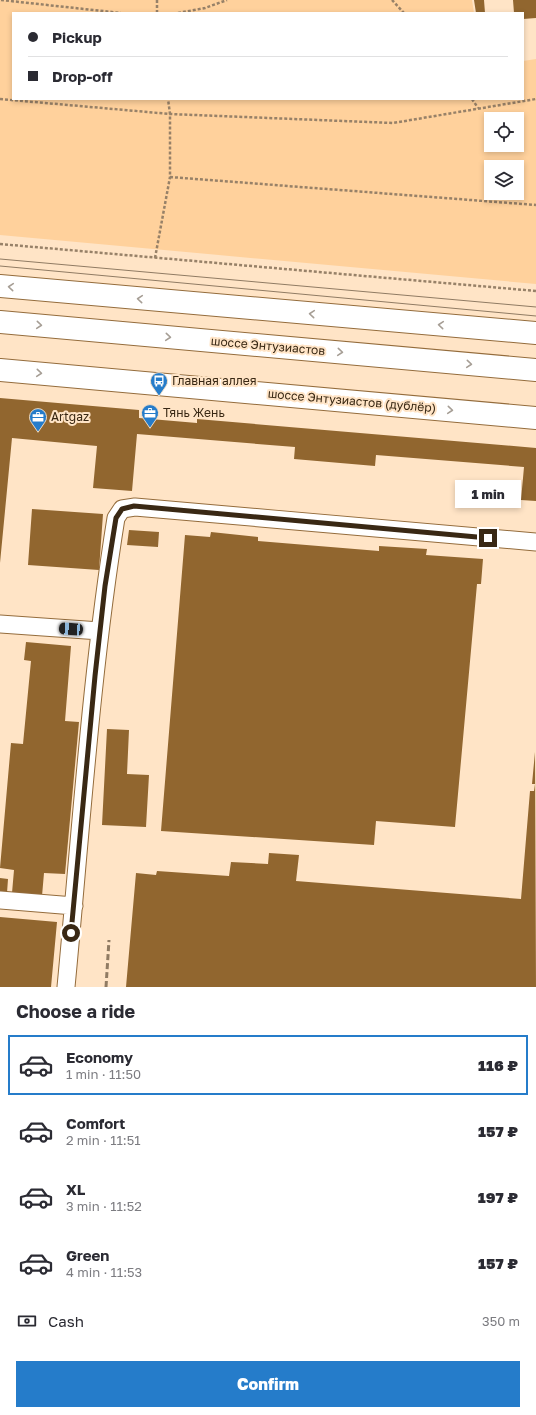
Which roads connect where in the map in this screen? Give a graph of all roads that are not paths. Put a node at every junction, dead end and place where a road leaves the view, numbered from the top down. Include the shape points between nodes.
1 (0, 286) edge
2 (0, 322) edge
3 (536, 333) edge
4 (0, 370) edge
5 (536, 370) edge
6 (536, 418) edge
7 (536, 542) edge
8 (0, 624) edge
9 (100, 631) junction
10 (0, 900) edge
11 (74, 906) junction
12 (66, 987) edge

3 -> 1 main road
2 -> 5 main road, шоссе Энтузиастов
4 -> 6 main road, шоссе Энтузиастов (дублёр)
7 - 9 lane via 134,506 122,509 116,518
8 - 9 lane
9 - 11 lane
10 - 11 lane
11 - 12 lane

